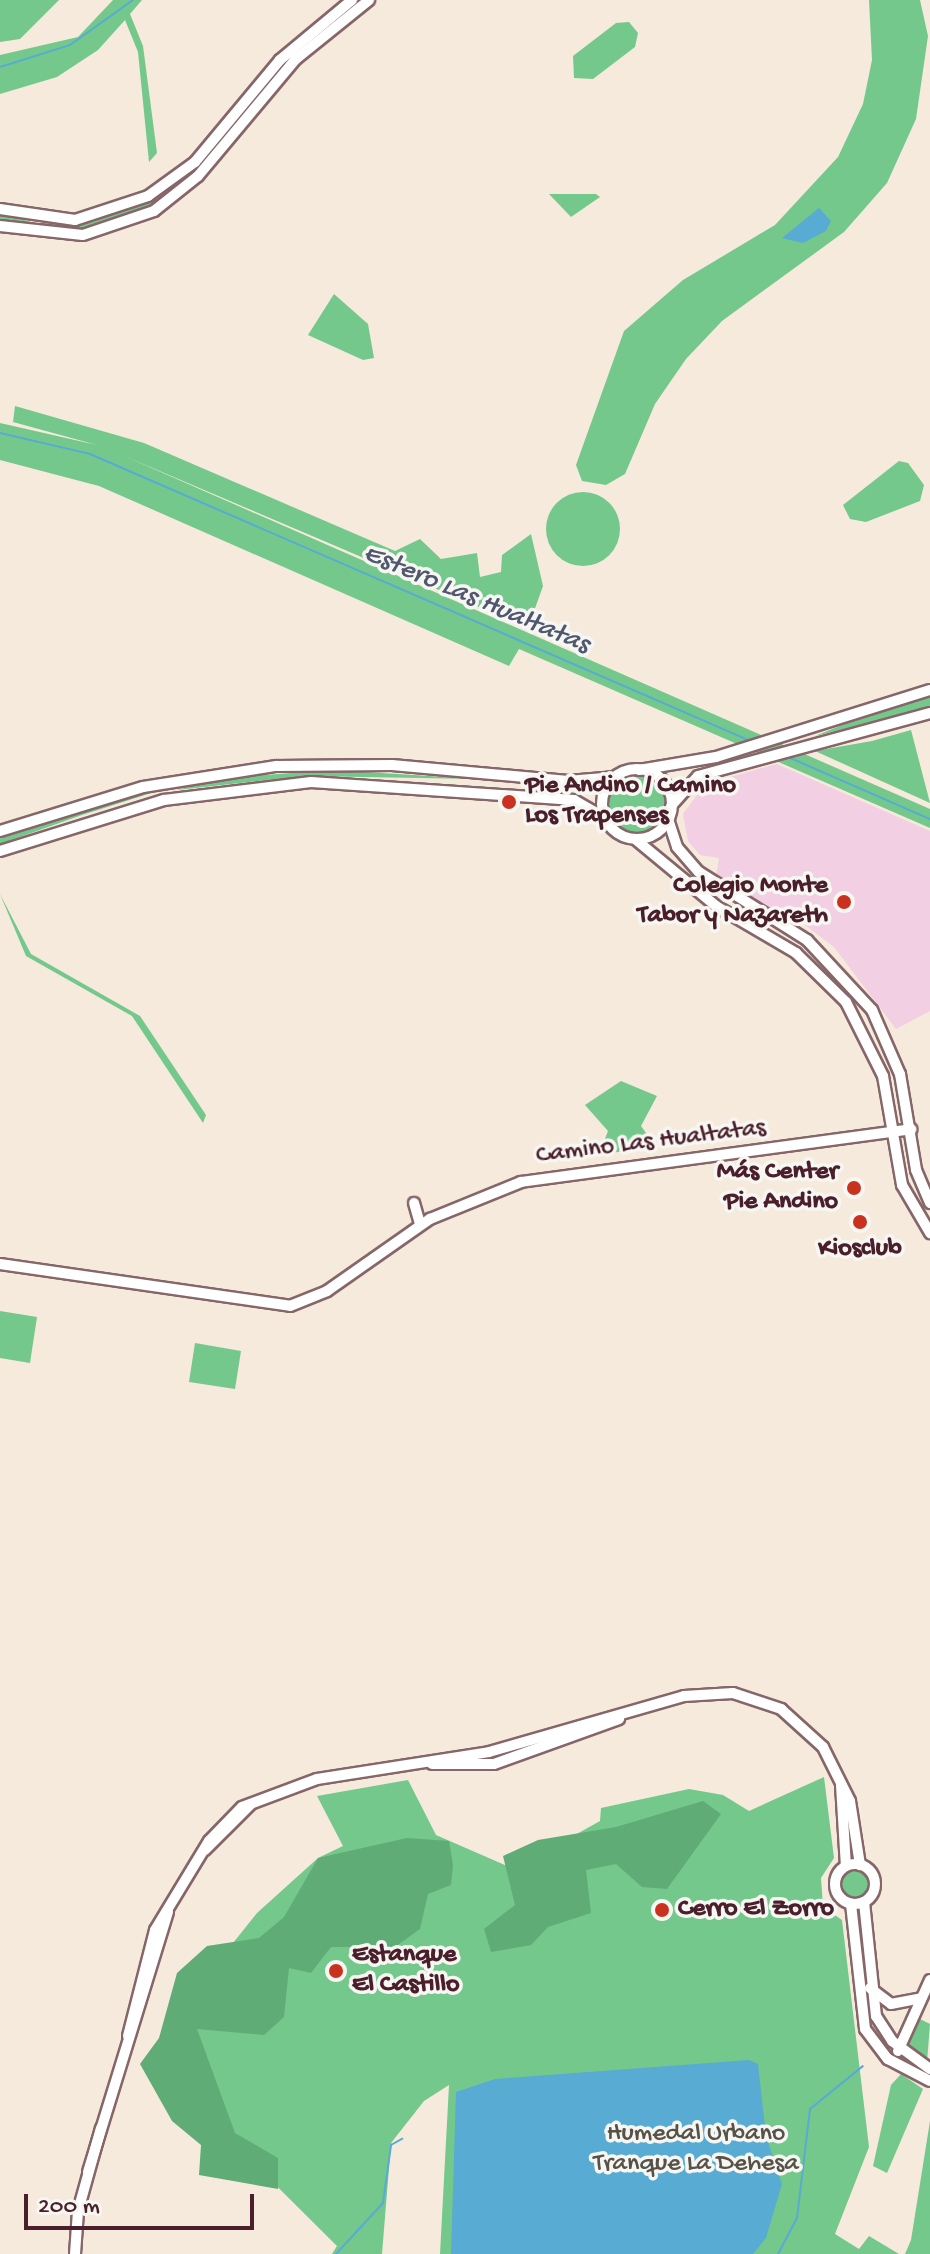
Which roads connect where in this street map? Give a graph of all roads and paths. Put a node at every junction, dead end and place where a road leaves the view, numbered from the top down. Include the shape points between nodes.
1 (352, 0) edge
2 (369, 0) edge
3 (171, 182) junction
4 (176, 196) junction
5 (0, 209) edge
6 (0, 226) edge
7 (930, 690) edge
8 (930, 713) edge
9 (639, 770) junction
10 (488, 774) junction
11 (616, 777) junction
12 (172, 780) junction
13 (470, 790) junction
14 (164, 800) junction
15 (671, 806) junction
16 (605, 818) junction
17 (668, 819) junction
18 (0, 831) edge
19 (635, 839) junction
20 (0, 851) edge
21 (911, 1129) junction
22 (893, 1130) junction
23 (414, 1203) dead end
24 (930, 1203) edge
25 (420, 1224) junction
26 (930, 1233) edge
27 (0, 1264) edge
28 (841, 1783) junction
29 (860, 1865) junction
30 (846, 1866) junction
31 (864, 1902) junction
32 (851, 1904) junction
33 (930, 1980) edge
34 (869, 1986) junction
35 (921, 1998) junction
36 (889, 2038) junction
37 (877, 2048) junction
38 (899, 2048) junction
39 (894, 2063) junction
40 (930, 2069) edge
41 (930, 2081) edge
42 (75, 2254) edge

1 - 3 street via 289,51
2 - 4 street via 296,59
3 - 4 street
3 - 5 street via 84,219
4 - 6 street via 133,222 83,235
7 - 9 street via 737,751
8 - 15 street via 695,777
9 - 11 street
9 - 15 street via 662,781
10 - 11 street
10 - 12 street via 322,764
10 - 13 street
11 - 16 street via 603,795
12 - 14 street
12 - 18 street
13 - 14 street via 311,782
13 - 16 street via 574,800
14 - 20 street
15 - 17 street
16 - 19 street
17 - 19 street via 655,834
17 - 21 street via 677,847 699,872 807,940 855,988 890,1045
19 - 22 street via 833,987 875,1054
21 - 22 street, Camino Las Hualtatas
21 - 24 street
22 - 25 street, Camino Las Hualtatas via 560,1173 477,1197
22 - 26 street via 902,1185
23 - 25 street
25 - 27 street, Camino Las Hualtatas via 327,1291 282,1307
28 - 29 street
28 - 30 street
28 - 42 street via 807,1729 755,1698 697,1693 504,1762 426,1763 317,1779 233,1813 169,1907 88,2172
29 - 30 street
29 - 31 street via 875,1882
30 - 32 street via 835,1885
31 - 32 street
31 - 34 street
32 - 37 street via 860,2013
33 - 35 street
34 - 35 street via 891,2004
34 - 36 street
35 - 38 street
36 - 37 street
36 - 38 street
37 - 39 street
38 - 39 street
38 - 40 street
39 - 41 street

